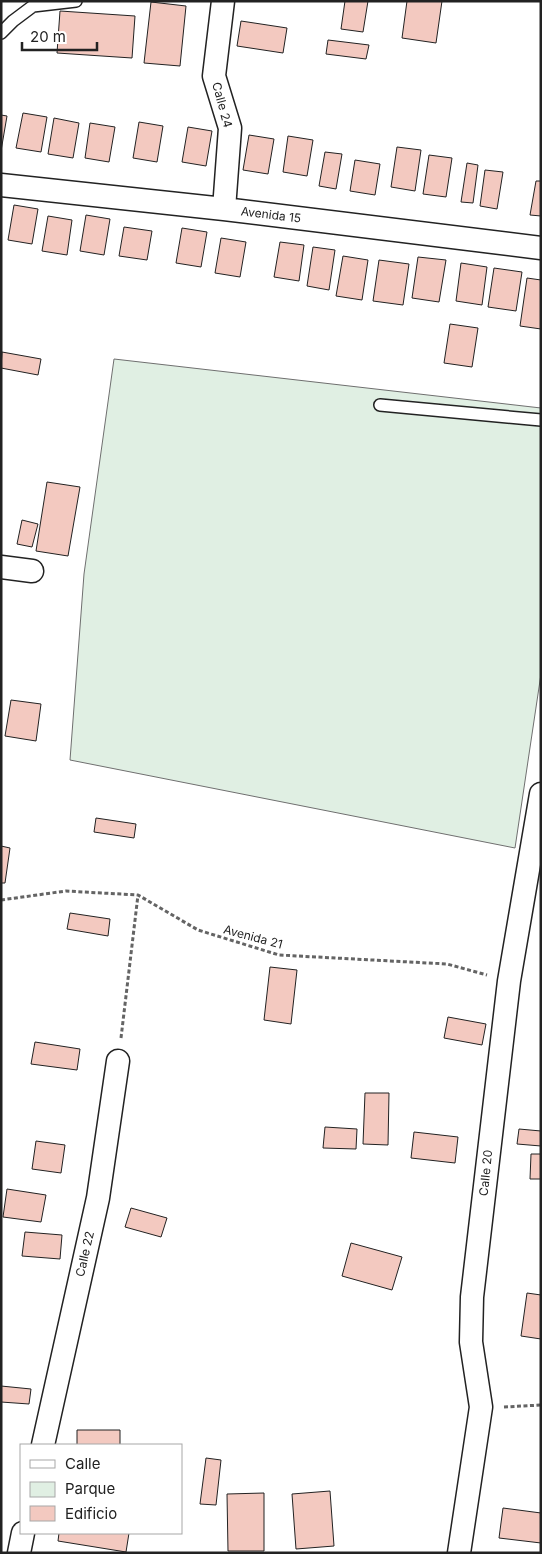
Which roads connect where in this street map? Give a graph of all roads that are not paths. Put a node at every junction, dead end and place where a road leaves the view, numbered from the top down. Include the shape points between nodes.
1 (76, 1) edge
2 (222, 1) edge
3 (1, 33) edge
4 (1, 185) edge
5 (224, 209) junction
6 (541, 248) edge
7 (380, 406) dead end
8 (541, 420) edge
9 (1, 567) edge
10 (32, 570) dead end
11 (541, 794) edge
12 (118, 1061) road end
13 (43, 1444) edge
14 (24, 1534) edge
15 (19, 1553) edge
16 (459, 1553) edge

1 - 3 lane via 33,6
2 - 5 street, Calle 24 via 214,76 230,128
4 - 5 street, Avenida 15
5 - 6 street, Avenida 15
7 - 8 lane
9 - 10 street
11 - 16 street, Calle 20 via 509,981 472,1298 471,1342 481,1407
12 - 13 street, Calle 22 via 98,1198
14 - 15 street

